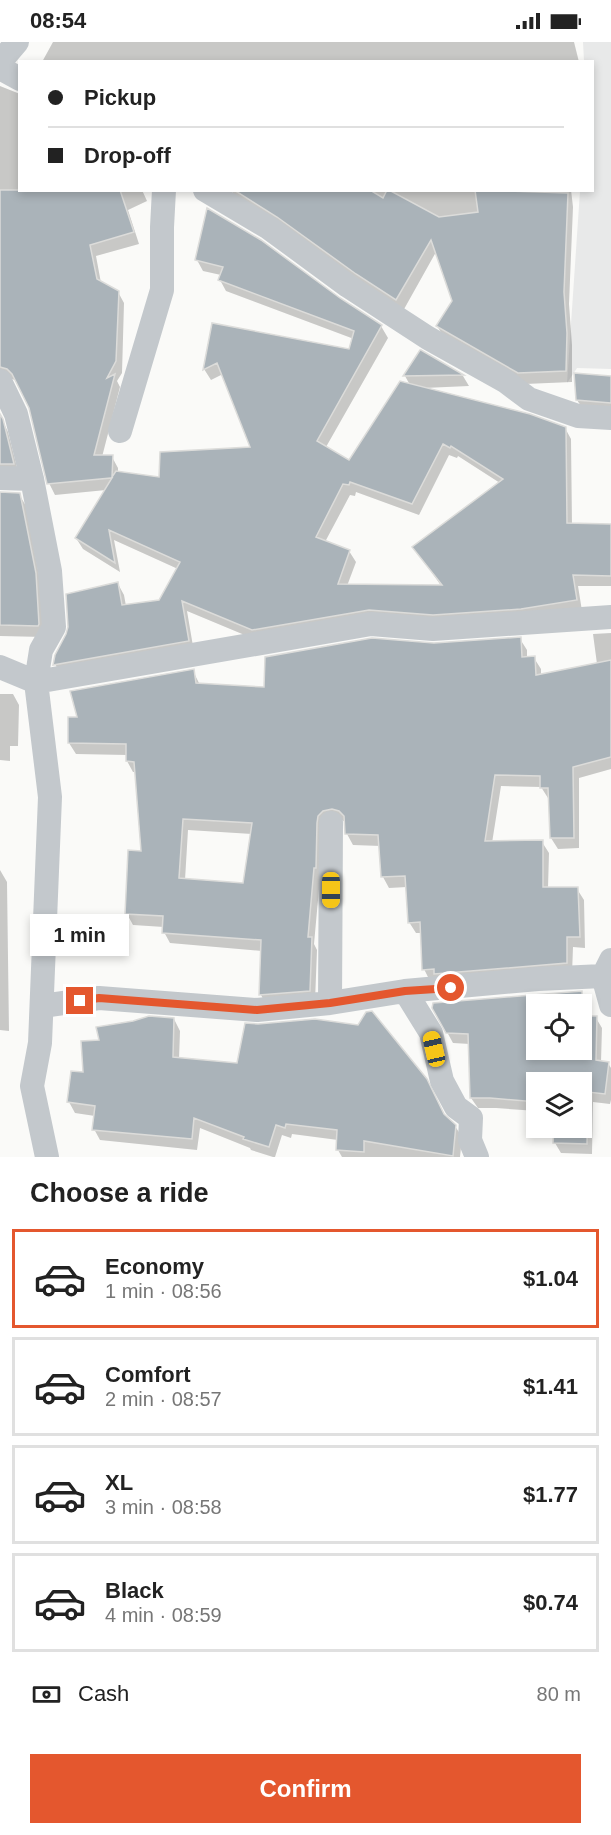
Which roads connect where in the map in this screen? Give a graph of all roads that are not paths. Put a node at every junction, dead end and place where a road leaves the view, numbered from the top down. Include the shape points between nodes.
1 (17, 42) edge
2 (0, 62) edge
3 (0, 68) edge
4 (18, 78) edge
5 (164, 192) edge
6 (208, 192) edge
7 (0, 381) edge
8 (611, 418) edge
9 (120, 431) dead end
10 (0, 478) edge
11 (32, 479) junction
12 (611, 617) edge
13 (0, 668) edge
14 (36, 682) junction
15 (331, 823) dead end
16 (607, 968) edge
17 (405, 991) junction
18 (330, 1003) junction
19 (611, 1005) edge
20 (42, 1006) junction
21 (47, 1157) edge
22 (477, 1157) edge

1 - 2 street
3 - 4 street
5 - 9 street via 162,290
6 - 8 street via 269,228 428,338 506,381 529,399 578,416
7 - 11 street via 16,414
10 - 11 street
11 - 14 street via 50,571 54,627 41,650
12 - 14 street via 433,628 371,624
13 - 14 street
14 - 20 street via 50,797
15 - 18 street
16 - 17 street via 538,979
16 - 19 street
17 - 18 street
17 - 22 street via 430,1033 442,1082 456,1107 471,1118 470,1140
18 - 20 street via 257,1010 99,998
20 - 21 street via 32,1086

